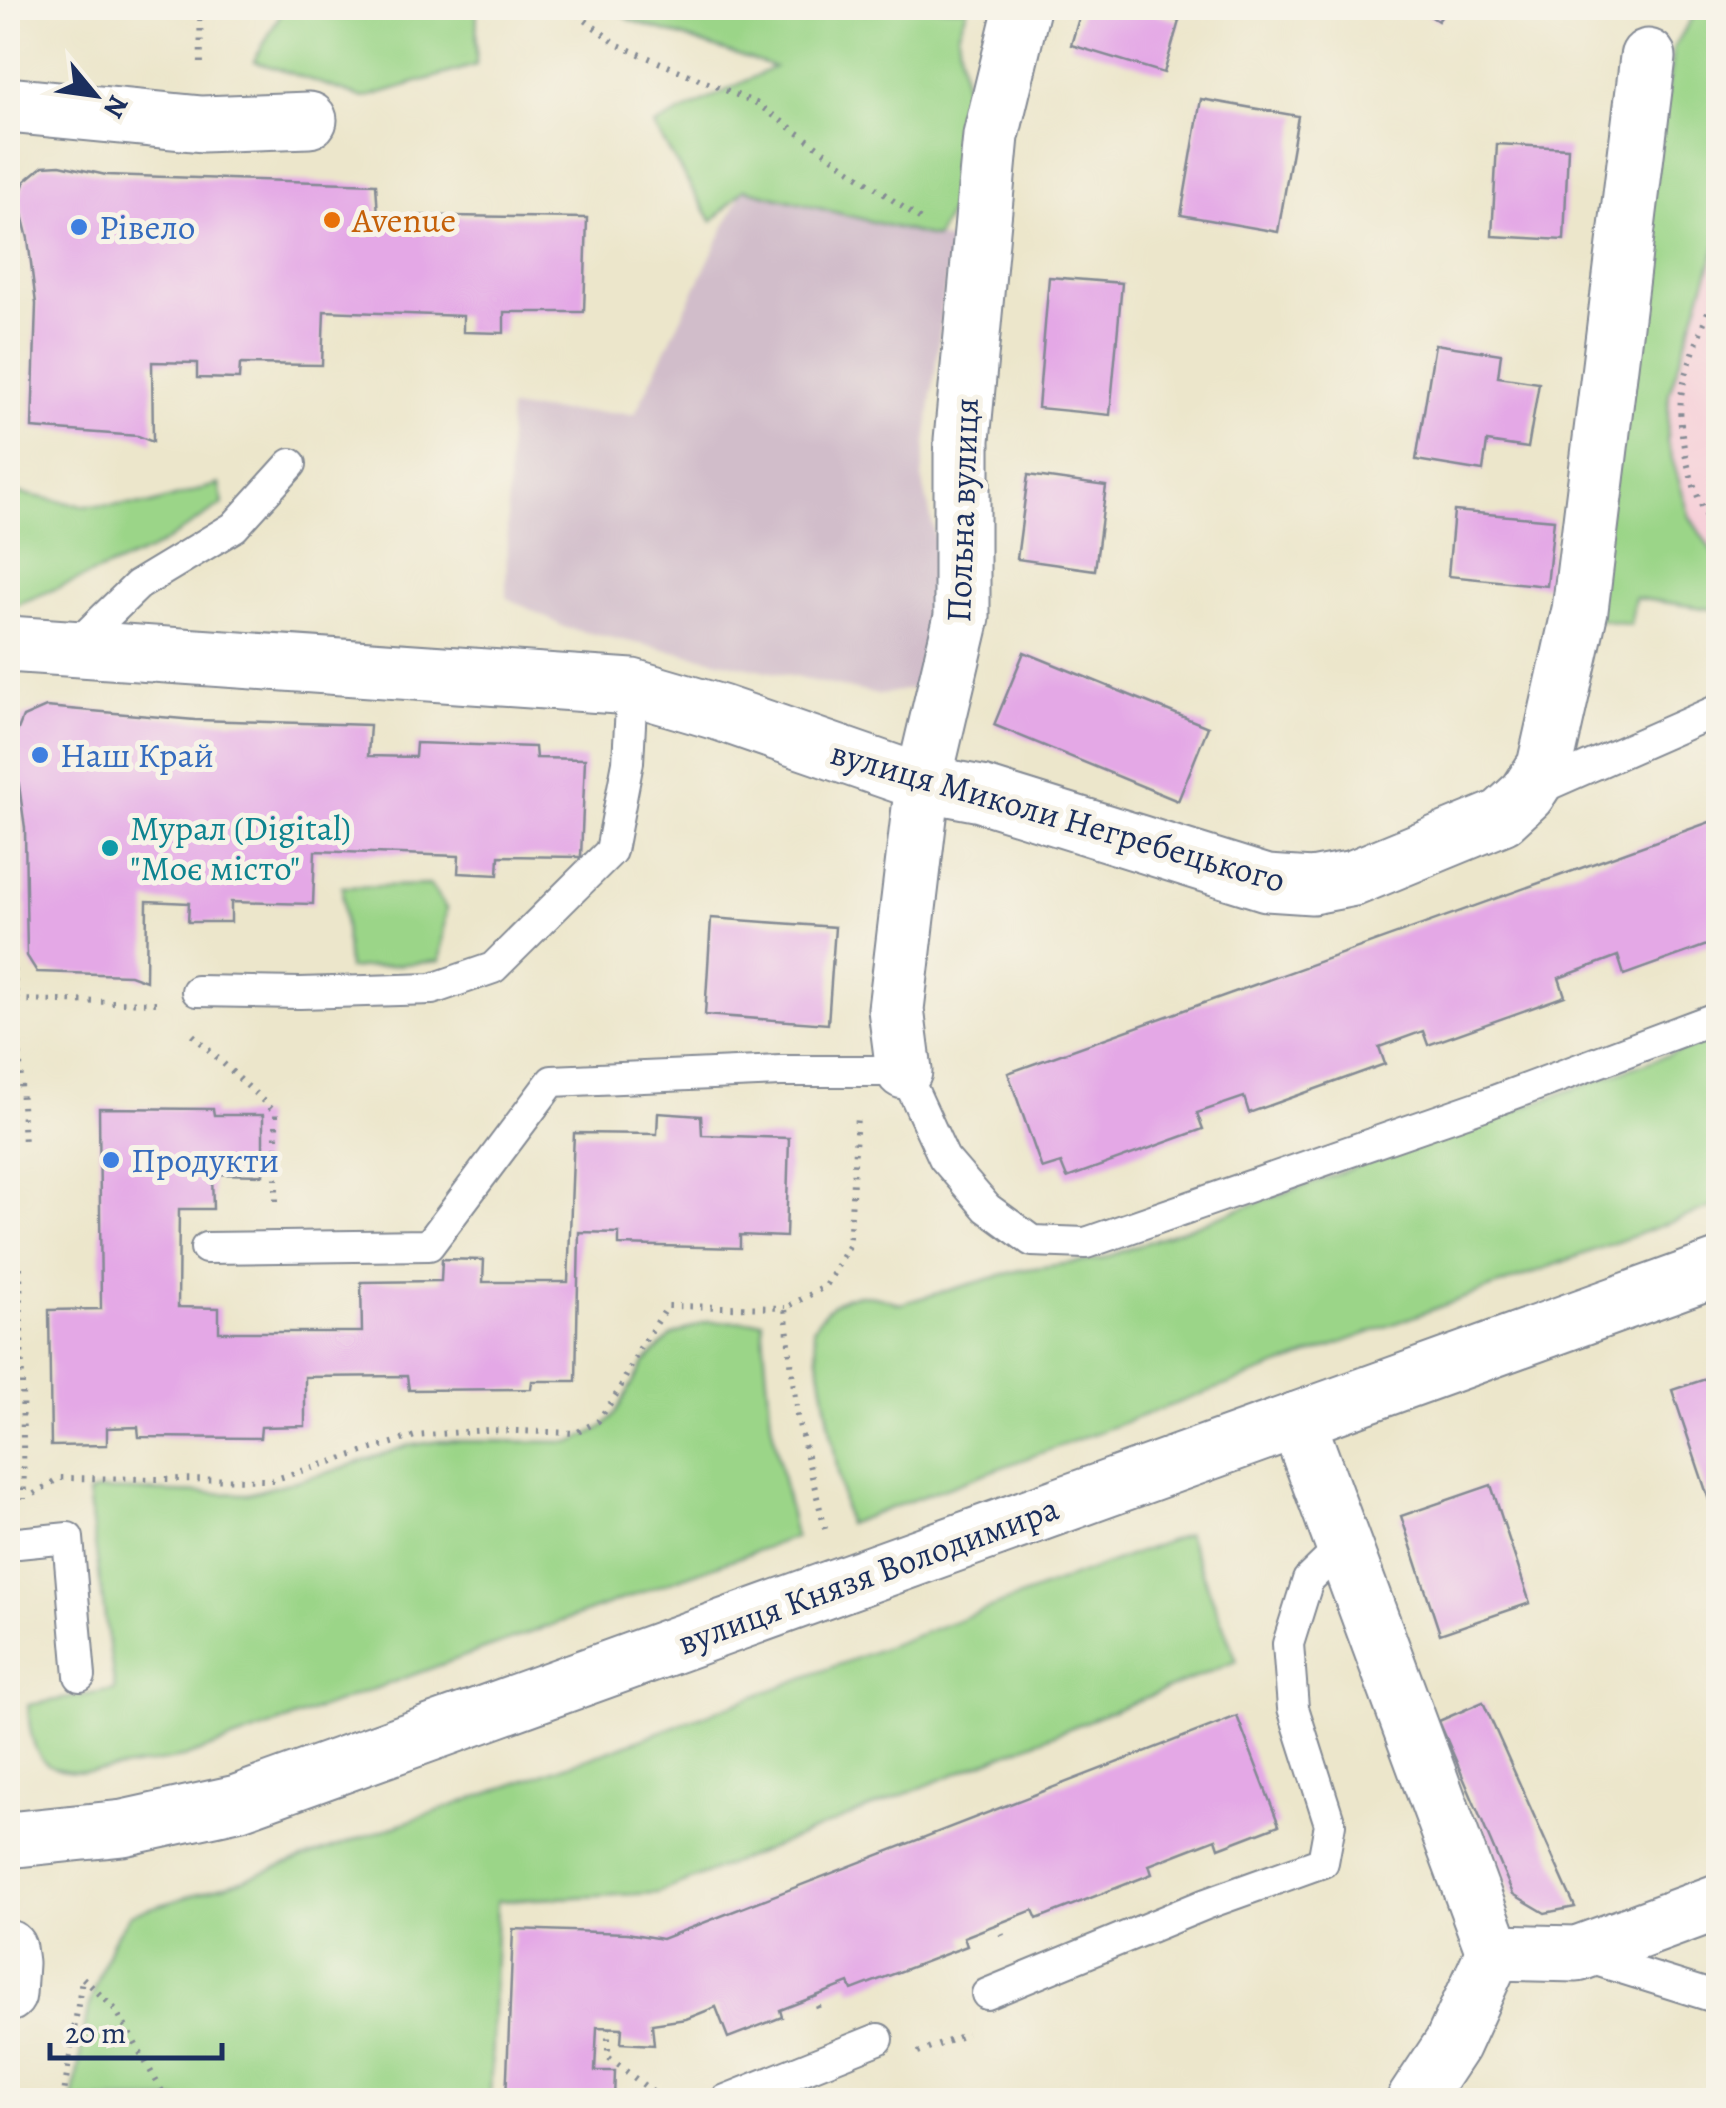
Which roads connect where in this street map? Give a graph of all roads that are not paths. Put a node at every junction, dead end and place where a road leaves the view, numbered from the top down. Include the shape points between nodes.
1 (1022, 8) edge
2 (1648, 57) dead end
3 (8, 106) edge
4 (310, 120) dead end
5 (291, 464) dead end
6 (8, 644) edge
7 (73, 648) junction
8 (632, 687) junction
9 (1718, 710) edge
10 (923, 783) junction
11 (1527, 794) junction
12 (197, 992) road end
13 (1718, 1017) edge
14 (904, 1071) junction
15 (206, 1248) dead end
16 (1718, 1268) edge
17 (1298, 1420) junction
18 (8, 1544) edge
19 (1344, 1546) junction
20 (80, 1676) dead end
21 (8, 1840) edge
22 (1718, 1902) edge
23 (8, 1948) edge
24 (1494, 1952) junction
25 (1577, 1954) junction
26 (1718, 1992) edge
27 (8, 1994) edge
28 (987, 1994) road end
29 (878, 2038) road end
30 (726, 2100) edge
31 (1415, 2100) edge

1 - 10 street, Польна вулиця via 991,136 977,259 962,440 962,617
2 - 11 street, вулиця Миколи Негребецького via 1580,610 1545,766
3 - 4 street via 202,124
5 - 7 lane via 234,527 138,585
6 - 7 street, вулиця Миколи Негребецького
7 - 8 street, вулиця Миколи Негребецького
8 - 10 street, вулиця Миколи Негребецького
8 - 12 lane via 628,762 611,851 493,968 432,988
9 - 11 lane
10 - 11 street, вулиця Миколи Негребецького via 982,794 1266,882 1312,886 1354,878 1502,817
10 - 14 street, Польна вулиця via 896,1009
13 - 14 lane via 1086,1244 1032,1240 986,1208 944,1158
14 - 15 lane via 552,1081 429,1245
16 - 17 street, вулиця Князя Володимира
17 - 19 street
17 - 21 street, вулиця Князя Володимира via 238,1803 123,1828
18 - 20 lane via 68,1538
19 - 24 street
19 - 28 lane via 1308,1580 1288,1644 1293,1708 1330,1824 1324,1862
22 - 25 street
23 - 27 street
24 - 25 street
24 - 31 street via 1452,2044
25 - 26 lane
29 - 30 lane

